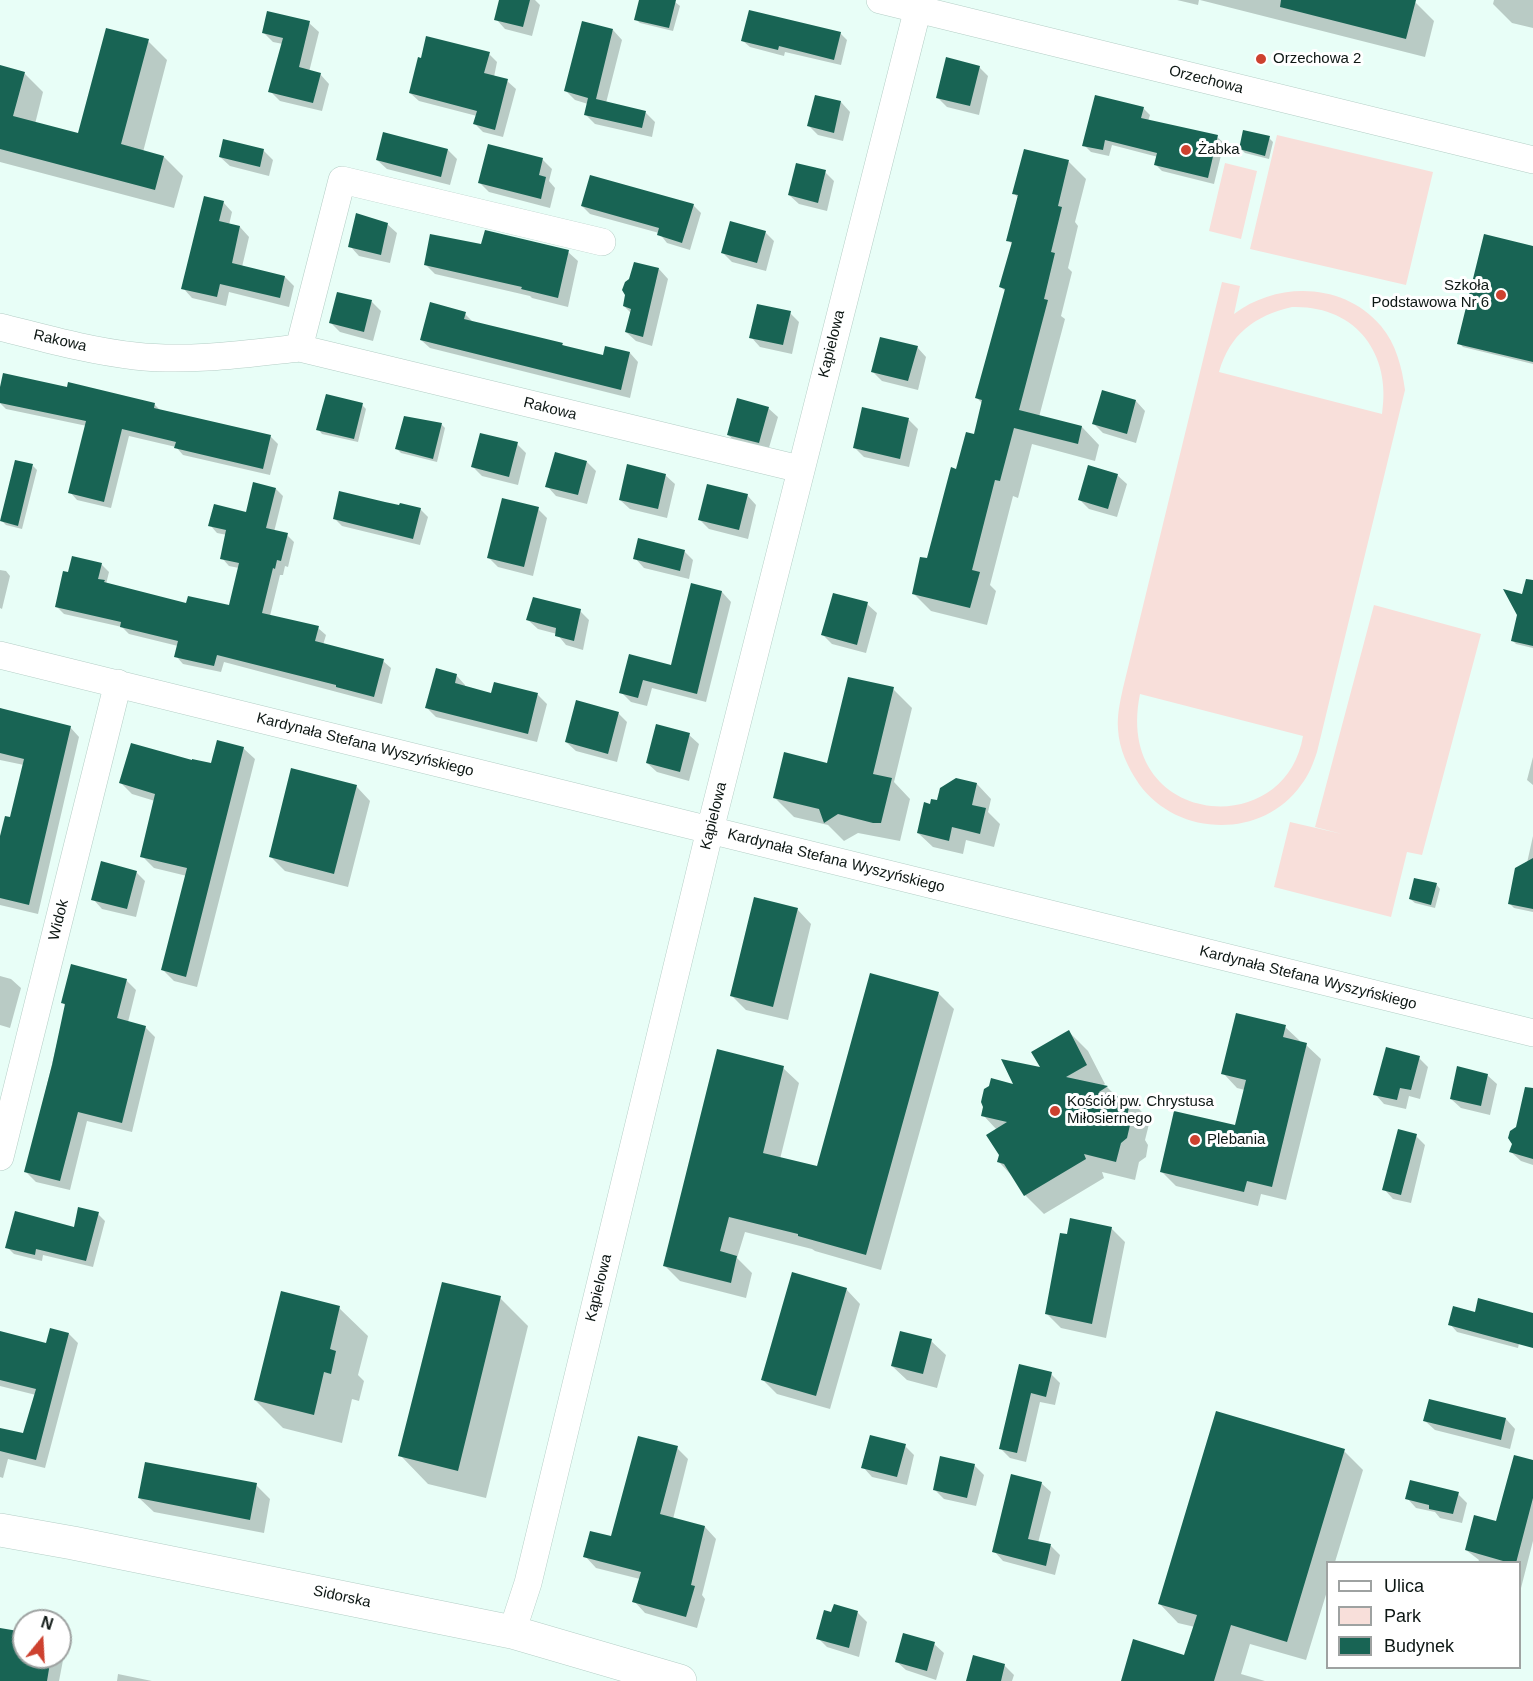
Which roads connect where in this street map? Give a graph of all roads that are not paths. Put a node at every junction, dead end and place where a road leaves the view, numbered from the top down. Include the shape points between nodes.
1 (880, 0) edge
2 (918, 5) edge
3 (1533, 160) edge
4 (602, 242) dead end
5 (0, 327) edge
6 (299, 348) junction
7 (800, 469) junction
8 (0, 655) edge
9 (118, 683) junction
10 (710, 830) junction
11 (1533, 1034) edge
12 (0, 1157) edge
13 (0, 1530) edge
14 (512, 1632) junction
15 (680, 1681) edge

1 - 2 street, Orzechowa
2 - 3 street, Orzechowa
2 - 7 street, Kąpielowa
4 - 6 street via 342,180
5 - 6 street, Rakowa via 135,356 223,356
6 - 7 street, Rakowa
7 - 10 street, Kąpielowa
8 - 9 street, Kardynała Stefana Wyszyńskiego
9 - 10 street, Kardynała Stefana Wyszyńskiego
9 - 12 street, Widok
10 - 11 street, Kardynała Stefana Wyszyńskiego
10 - 14 street, Kąpielowa via 528,1583
13 - 14 street, Sidorska
14 - 15 street, Sidorska

